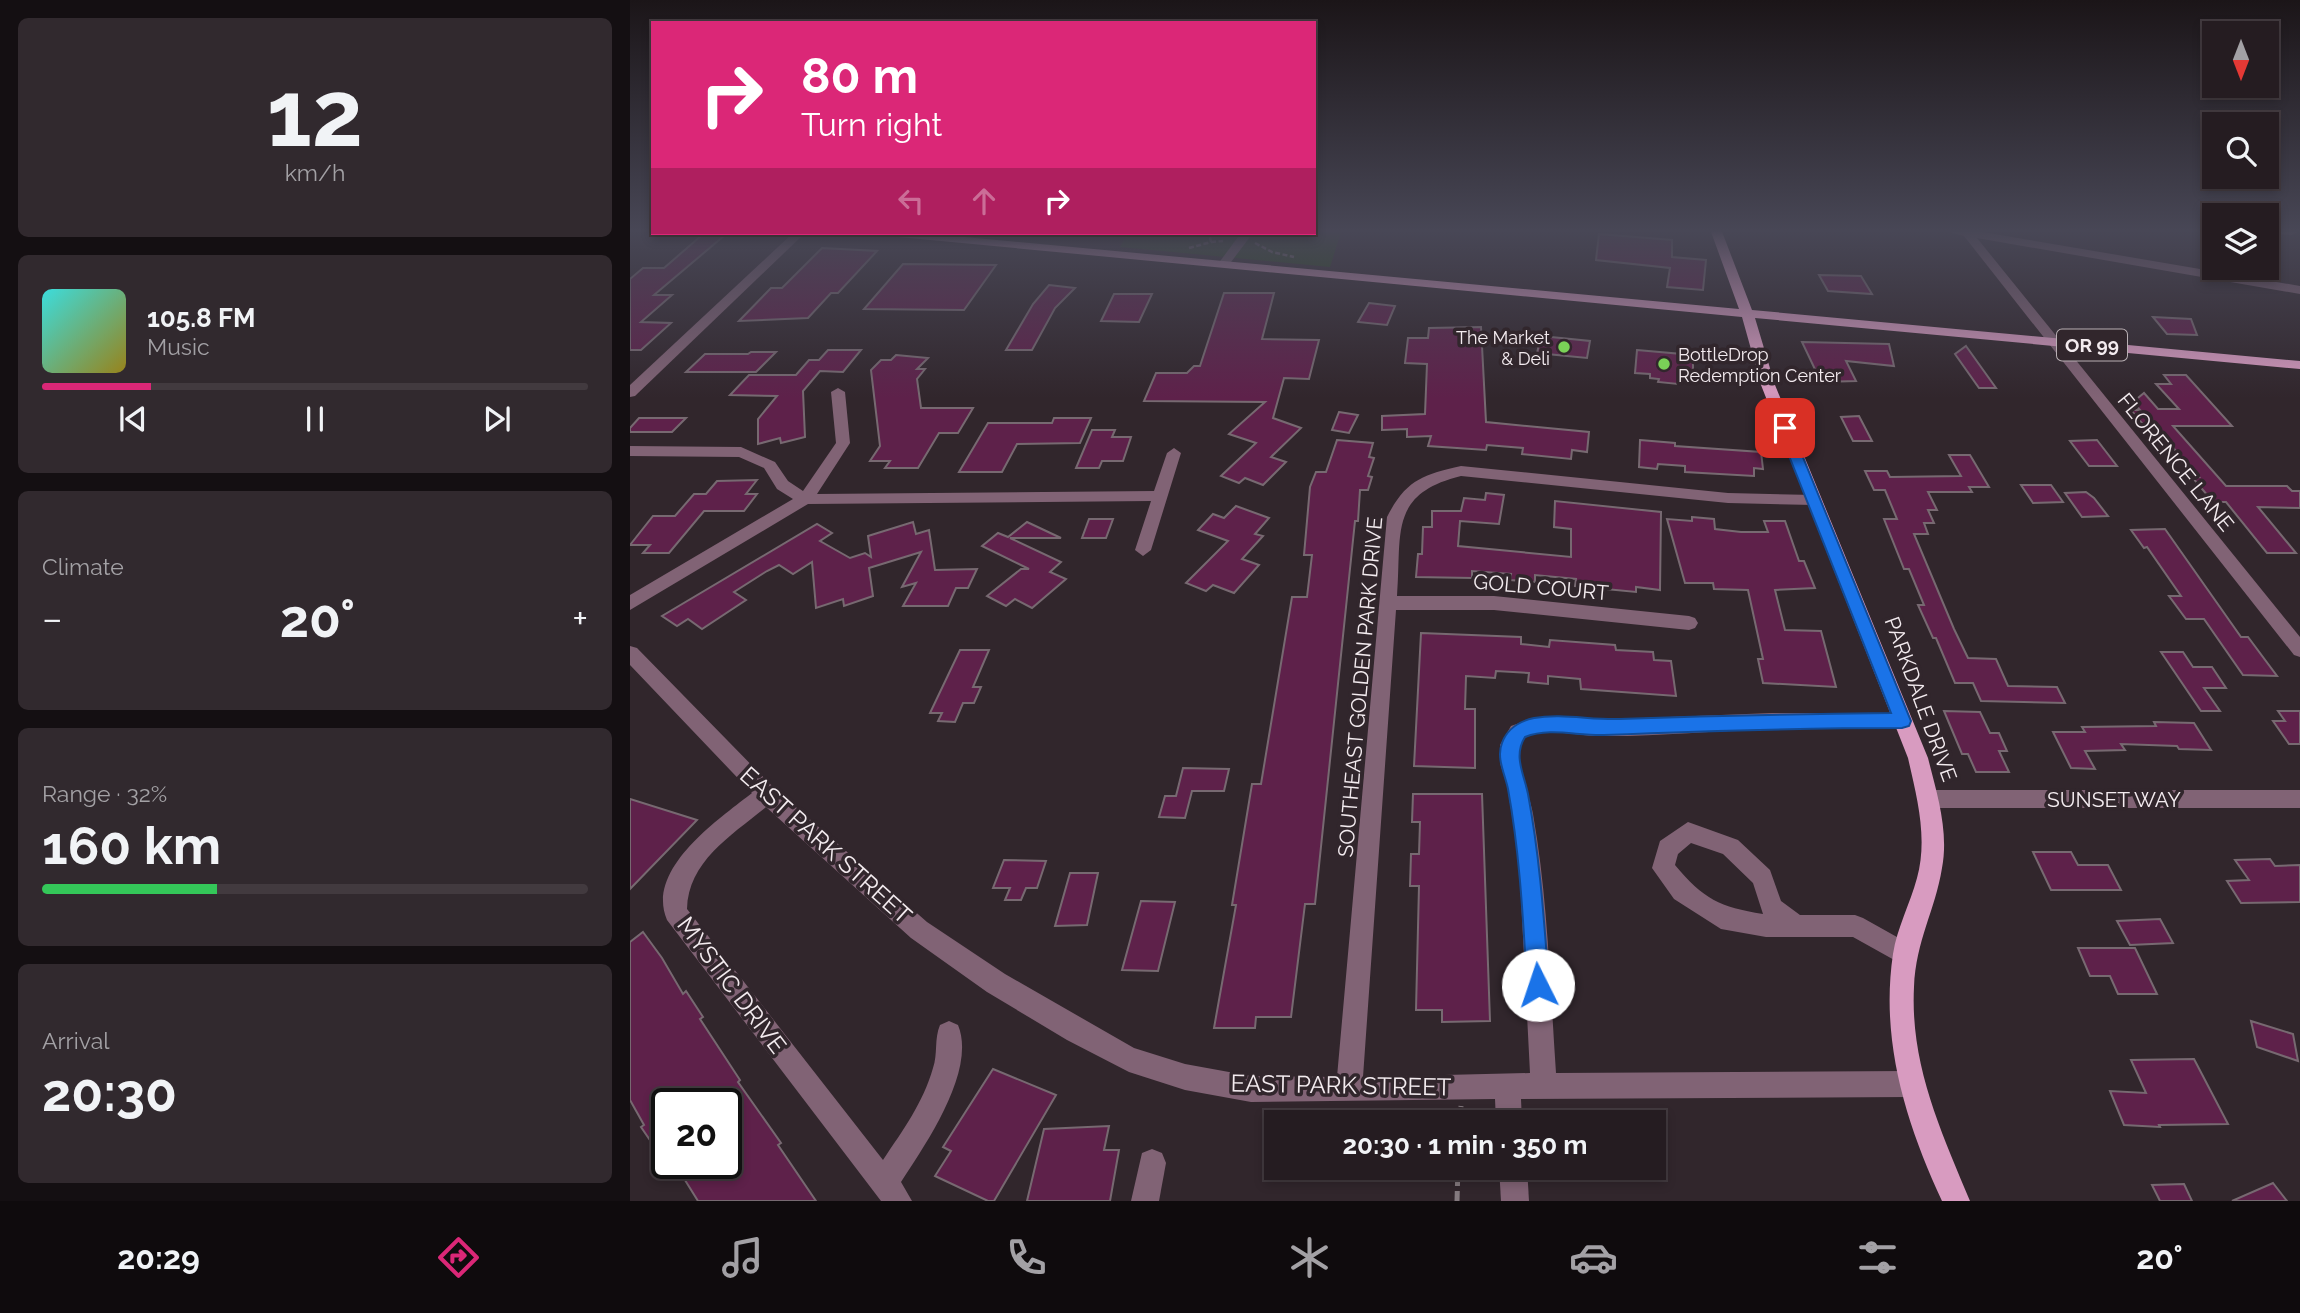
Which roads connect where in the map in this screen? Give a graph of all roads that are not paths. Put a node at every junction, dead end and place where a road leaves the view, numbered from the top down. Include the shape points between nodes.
1 (744, 285) edge
2 (1449, 285) edge
3 (1736, 285) edge
4 (2008, 285) edge
5 (2272, 285) edge
6 (2300, 290) edge
7 (1747, 313) junction
8 (2052, 341) junction
9 (2300, 365) edge
10 (838, 392) dead end
11 (630, 393) edge
12 (630, 451) edge
13 (1174, 453) dead end
14 (1162, 496) junction
15 (805, 499) junction
16 (1814, 500) junction
17 (1143, 550) dead end
18 (630, 603) edge
19 (1388, 603) junction
20 (1689, 623) dead end
21 (2300, 650) edge
22 (630, 653) edge
23 (1902, 721) junction
24 (766, 794) junction
25 (1928, 799) junction
26 (2300, 799) edge
27 (1795, 925) junction
28 (1905, 954) junction
29 (949, 1034) dead end
30 (1909, 1084) junction
31 (1507, 1086) junction
32 (1544, 1086) junction
33 (1349, 1090) junction
34 (1508, 1110) edge
35 (1152, 1163) dead end
36 (1514, 1180) edge
37 (891, 1192) edge
38 (1145, 1201) edge
39 (1515, 1201) edge
40 (1956, 1201) edge

1 - 11 street
2 - 7 main road, OR 99
3 - 7 main road, PARKDALE DRIVE
4 - 8 street, FLORENCE LANE
5 - 6 street
7 - 8 main road, OR 99
7 - 16 main road, PARKDALE DRIVE via 1768,385
8 - 9 main road, OR 99
8 - 21 street, FLORENCE LANE
10 - 15 street via 843,443
12 - 15 street via 741,452 771,465 782,485
13 - 14 street
14 - 15 street
14 - 17 street
15 - 18 street
16 - 19 street, SOUTHEAST GOLDEN PARK DRIVE via 1728,498 1461,471 1427,479 1406,494 1395,517
16 - 23 main road, PARKDALE DRIVE
19 - 20 street, GOLD COURT via 1494,603
19 - 33 street, SOUTHEAST GOLDEN PARK DRIVE
22 - 24 street, EAST PARK STREET
23 - 25 main road, PARKDALE DRIVE
23 - 32 street via 1593,728 1555,724 1518,732 1510,745 1510,763 1530,859
24 - 33 street, EAST PARK STREET via 919,930 996,982 1129,1059 1185,1077 1251,1089
24 - 37 street, MYSTIC DRIVE via 693,858 673,897 675,912
25 - 26 street, SUNSET WAY
25 - 28 main road, PARKDALE DRIVE via 1934,835 1931,868
27 - 27 street via 1766,926 1721,918 1682,891 1663,868 1668,848 1688,832 1730,847 1762,877 1772,908
27 - 28 street via 1855,926
28 - 30 main road, PARKDALE DRIVE via 1901,1020
29 - 37 street, MYSTIC DRIVE via 947,1066
30 - 32 street, EAST PARK STREET
30 - 40 main road, PARKDALE DRIVE via 1933,1154
31 - 32 street, EAST PARK STREET
31 - 33 street, EAST PARK STREET
31 - 34 street
35 - 38 street
36 - 39 street

